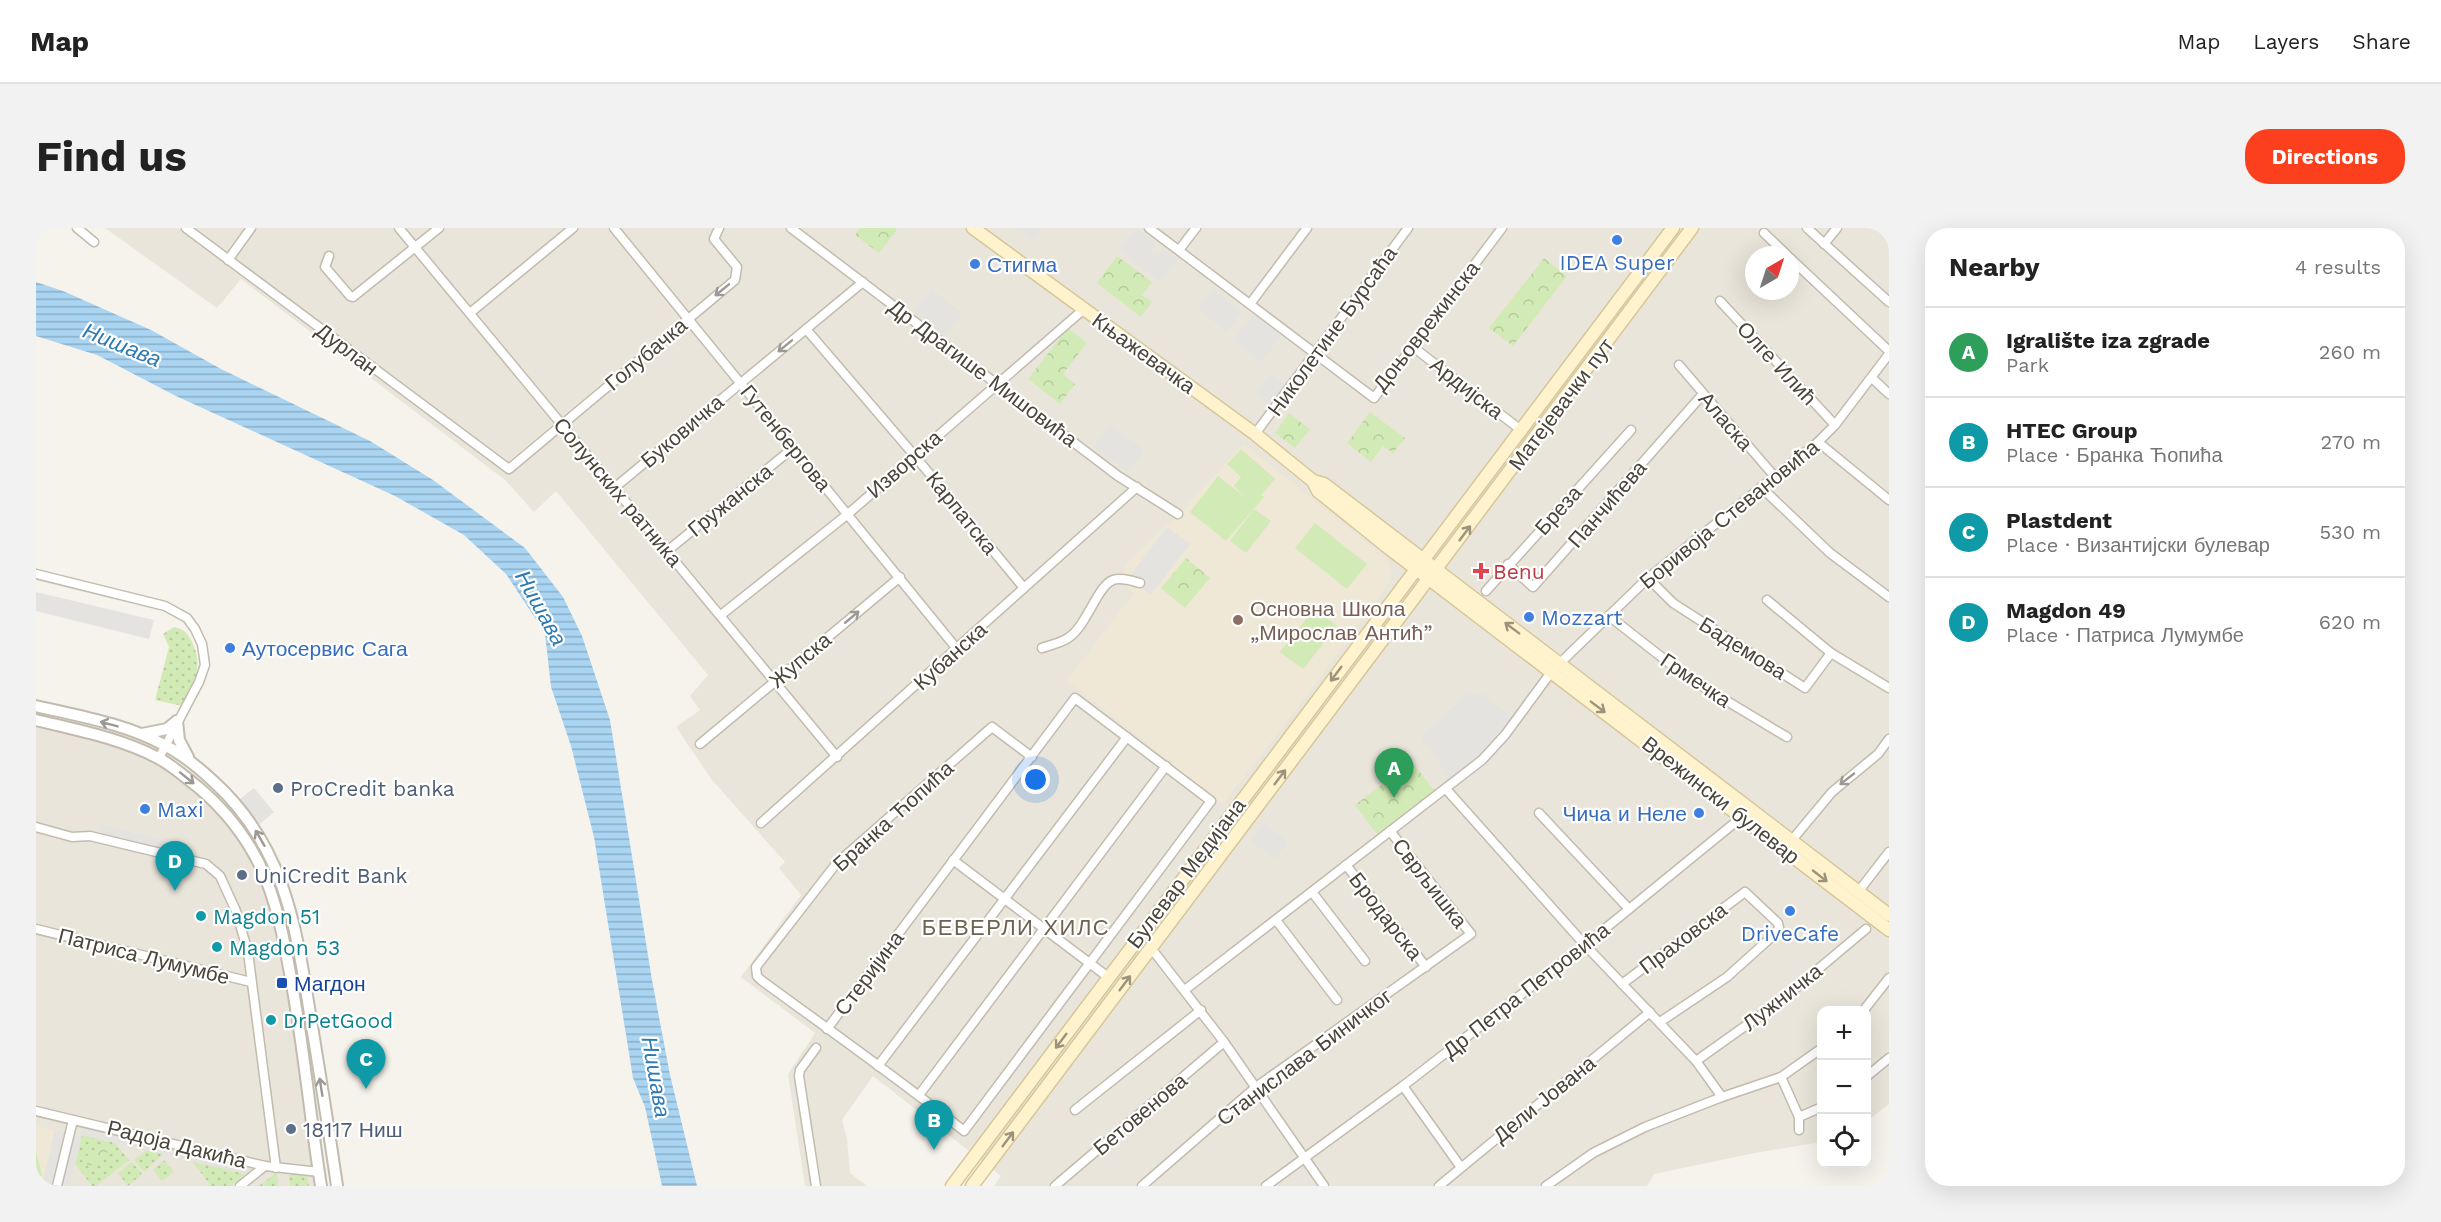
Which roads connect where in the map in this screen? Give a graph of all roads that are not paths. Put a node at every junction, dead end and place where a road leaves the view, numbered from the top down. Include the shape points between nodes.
1 (77, 228) edge
2 (186, 228) edge
3 (251, 228) edge
4 (399, 228) edge
5 (439, 228) edge
6 (573, 228) edge
7 (614, 228) edge
8 (719, 228) edge
9 (791, 228) edge
10 (973, 228) edge
11 (1149, 228) edge
12 (1196, 228) edge
13 (1307, 228) edge
14 (1407, 228) edge
15 (1502, 228) edge
16 (1672, 228) edge
17 (1692, 228) edge
18 (1807, 228) edge
19 (1837, 228) edge
20 (1764, 233) dead end
21 (94, 242) dead end
22 (1824, 244) junction
23 (1778, 246) edge
24 (415, 247) junction
25 (1179, 250) junction
26 (329, 256) dead end
27 (228, 260) junction
28 (1799, 267) edge
29 (863, 282) junction
30 (1720, 300) dead end
31 (1889, 302) edge
32 (1250, 304) junction
33 (1084, 309) junction
34 (470, 313) junction
35 (687, 319) junction
36 (806, 329) junction
37 (1413, 347) junction
38 (1314, 353) junction
39 (1889, 353) edge
40 (1679, 365) dead end
41 (1872, 378) junction
42 (741, 382) junction
43 (998, 385) junction
44 (1703, 394) junction
45 (1889, 394) edge
46 (561, 425) junction
47 (1835, 425) junction
48 (1521, 430) junction
49 (1631, 430) dead end
50 (1255, 434) junction
51 (1818, 442) junction
52 (793, 448) junction
53 (914, 455) junction
54 (509, 469) joint
55 (1774, 477) junction
56 (1137, 487) junction
57 (1761, 487) junction
58 (613, 489) junction
59 (1889, 500) edge
60 (848, 514) junction
61 (1178, 514) dead end
62 (666, 552) junction
63 (1508, 564) junction
64 (1419, 565) junction
65 (36, 574) edge
66 (1433, 575) junction
67 (900, 577) junction
68 (1648, 578) junction
69 (1140, 583) dead end
70 (1024, 588) junction
71 (1486, 591) dead end
72 (1889, 597) edge
73 (1767, 600) dead end
74 (721, 615) junction
75 (1609, 616) junction
76 (1042, 648) dead end
77 (957, 650) junction
78 (1831, 653) junction
79 (1555, 667) junction
80 (774, 681) junction
81 (1889, 688) edge
82 (36, 706) edge
83 (36, 720) edge
84 (177, 721) junction
85 (140, 734) junction
86 (1127, 737) junction
87 (1786, 737) dead end
88 (1889, 739) edge
89 (700, 744) dead end
90 (166, 745) junction
91 (837, 757) junction
92 (1032, 757) junction
93 (159, 758) junction
94 (194, 764) junction
95 (1166, 766) junction
96 (1446, 789) junction
97 (1211, 801) joint
98 (1539, 813) dead end
99 (1743, 816) junction
100 (761, 823) dead end
101 (36, 826) edge
102 (1390, 831) junction
103 (1792, 840) junction
104 (1889, 852) edge
105 (953, 860) junction
106 (1346, 865) junction
107 (1312, 892) junction
108 (1858, 892) junction
109 (1005, 899) junction
110 (1629, 909) junction
111 (1889, 915) edge
112 (1276, 920) junction
113 (1045, 928) junction
114 (36, 929) edge
115 (1866, 929) dead end
116 (1889, 930) edge
117 (1471, 934) joint
118 (1585, 945) junction
119 (1151, 948) junction
120 (1365, 961) dead end
121 (1090, 962) junction
122 (1426, 967) junction
123 (1108, 977) junction
124 (1889, 978) edge
125 (251, 982) junction
126 (1622, 984) junction
127 (1185, 989) junction
128 (1337, 1000) dead end
129 (1867, 1006) edge
130 (1201, 1010) junction
131 (1650, 1012) junction
132 (1659, 1022) junction
133 (827, 1029) junction
134 (1224, 1042) junction
135 (816, 1048) dead end
136 (1817, 1051) edge
137 (1889, 1058) edge
138 (1696, 1061) junction
139 (878, 1066) junction
140 (1871, 1073) edge
141 (1781, 1077) junction
142 (1403, 1086) junction
143 (1256, 1088) junction
144 (919, 1095) junction
145 (1722, 1096) junction
146 (1817, 1109) edge
147 (1076, 1110) dead end
148 (36, 1111) edge
149 (1799, 1117) junction
150 (73, 1120) junction
151 (1800, 1130) dead end
152 (963, 1131) joint
153 (1305, 1156) junction
154 (265, 1166) junction
155 (1460, 1166) junction
156 (276, 1168) junction
157 (318, 1172) junction
158 (57, 1186) edge
159 (240, 1186) edge
160 (321, 1186) edge
161 (337, 1186) edge
162 (816, 1186) edge
163 (952, 1186) edge
164 (972, 1186) edge
165 (1055, 1186) edge
166 (1142, 1186) edge
167 (1266, 1186) edge
168 (1324, 1186) edge
169 (1438, 1186) edge
170 (1546, 1186) edge

1 - 21 street
2 - 27 street, Дурлан
3 - 27 street
4 - 24 street, Солунских ратника
5 - 24 street
6 - 34 street
7 - 35 street, Гутенбергова
8 -> 35 street, Голубачка via 714,239 737,267 737,275
9 - 29 street, Др Драгише Мишовића
10 - 33 main road, Књажевачка
11 - 25 street
12 - 25 street
13 - 32 street
14 - 38 street, Николетине Бурсаћа
15 - 37 street, Доњоврежинска
16 - 48 main road, Матејевачки пут
66 -> 17 main road, Матејевачки пут
18 - 22 street
19 - 22 street
20 - 23 street
22 - 31 street
24 - 26 street via 353,297 325,267
24 - 34 street, Солунских ратника
25 - 32 street
27 - 54 street, Дурлан
28 - 39 street
29 - 36 street, Буковичка
29 - 43 street, Др Драгише Мишовића
30 - 47 street, Олге Илић
32 - 38 street
33 - 43 street, Изворска
33 - 50 main road, Књажевачка
34 - 46 street, Солунских ратника
35 - 42 street, Гутенбергова
35 - 46 street, Голубачка
36 -> 42 street, Буковичка
36 - 53 street, Карпатска
37 - 38 street, Доњоврежинска via 1374,398
37 - 48 street, Ардијска
38 - 50 street, Николетине Бурсаћа
39 - 41 street, Боривоја Стевановића
40 - 44 street, Аласка
41 - 45 street
41 - 47 street, Боривоја Стевановића
42 - 52 street, Гутенбергова
42 - 58 street, Буковичка
43 - 53 street, Изворска
43 - 56 street, Др Драгише Мишовића
44 - 55 street, Аласка
44 - 63 street, Панчићева via 1533,587
46 - 54 street, Голубачка
46 - 58 street, Солунских ратника
47 - 51 street, Боривоја Стевановића
48 - 64 main road, Матејевачки пут
49 - 63 street, Бреза
50 - 64 main road, Књажевачка via 1313,481 1324,484
51 - 55 street, Боривоја Стевановића
51 - 59 street
52 - 60 street, Гутенбергова
52 - 62 street, Гружанска
53 - 60 street, Изворска
53 - 70 street, Карпатска
55 - 57 street, Боривоја Стевановића
56 - 61 street, Др Драгише Мишовића
56 - 70 street, Кубанска
57 - 68 street, Боривоја Стевановића
57 - 72 street via 1830,553
58 - 62 street, Солунских ратника
60 - 67 street, Гутенбергова
60 - 74 street, Изворска
62 - 74 street, Солунских ратника
63 - 71 street, Бреза
64 - 66 main road, Књажевачка
64 -> 123 main road, Булевар Медијана
65 - 84 street via 165,606 187,618 199,636 204,665 200,682
66 - 79 main road, Књажевачка
119 -> 66 main road, Булевар Медијана
67 - 77 street, Гутенбергова
80 -> 67 street, Жупска
68 - 75 street, Боривоја Стевановића
68 - 78 street, Бадемова via 1672,603 1805,688
69 - 76 street via 1110,581 1069,638
70 - 77 street, Кубанска
73 - 78 street
74 - 80 street, Солунских ратника
75 - 79 street, Боривоја Стевановића
75 - 87 street, Грмечка via 1687,677
77 - 91 street, Кубанска
78 - 81 street
79 - 96 street, Боривоја Стевановића via 1506,735
79 -> 99 main road, Врежински булевар
79 - 103 main road, Врежински булевар
80 - 89 street, Жупска
80 - 91 street, Солунских ратника
85 -> 82 street
83 - 93 street via 113,740
84 - 85 street via 167,729
84 - 90 street
84 - 94 street via 183,751
85 - 90 street
86 - 92 street, Стеријина via 1075,698
86 - 95 street, Стеријина
86 - 109 street
88 -> 103 street via 1878,754 1826,798
90 - 93 street
90 - 94 street
91 - 100 street, Кубанска
92 - 105 street, Стеријина
92 - 133 street, Бранка Ћопића via 992,727 836,864 757,963 761,980
93 -> 157 street via 212,799 236,825 256,855 276,902 299,1028
161 -> 94 street via 296,928 280,874 248,817
95 - 97 street, Стеријина
95 - 113 street
96 - 102 street, Боривоја Стевановића
96 - 118 street
97 - 121 street, Булевар Медијана
98 - 110 street
99 - 110 street, Др Петра Петровића
99 -> 116 main road, Врежински булевар
101 - 125 street via 206,864 220,876 236,911 248,952
102 - 106 street, Боривоја Стевановића
102 - 117 street, Сврљишка
103 - 108 main road, Врежински булевар
104 - 108 street
105 - 109 street
105 - 133 street, Стеријина
106 - 107 street, Боривоја Стевановића
106 - 122 street, Бродарска
107 - 112 street, Боривоја Стевановића
107 - 120 street
108 - 111 main road, Врежински булевар
109 - 113 street
109 - 139 street
110 - 118 street, Др Петра Петровића
112 - 127 street, Боривоја Стевановића
112 - 128 street
113 - 121 street
113 - 144 street
114 - 125 street, Патриса Лумумбе
115 - 138 street, Лужничка via 1779,1002
117 - 122 street, Станислава Биничког
118 - 126 street
118 - 142 street, Др Петра Петровића
119 - 127 street
164 -> 119 main road, Булевар Медијана
121 - 123 street
121 - 152 street, Булевар Медијана
122 - 143 street, Станислава Биничког
123 -> 163 main road, Булевар Медијана
124 - 129 street
125 - 156 street
126 - 131 street
126 - 132 street, Праховска via 1745,892 1778,923 1776,933 1727,977
127 - 130 street
130 - 134 street
130 - 147 street
131 - 132 street
131 - 155 street, Дели Јована
132 - 138 street
133 - 139 street, Бранка Ћопића
134 - 143 street
134 - 165 street, Бетовенова
135 - 162 street via 799,1076
136 - 141 street
137 - 140 street
138 - 145 street
139 - 144 street, Бранка Ћопића
141 - 145 street
141 - 149 street
142 - 153 street, Др Петра Петровића
142 - 155 street
143 - 153 street
143 - 166 street, Станислава Биничког
144 - 152 street, Бранка Ћопића
145 - 170 street via 1593,1153
146 - 149 street
148 - 150 street, Радоја Дакића
149 - 151 street
150 - 154 street, Радоја Дакића
150 - 158 street
153 - 167 street, Др Петра Петровића
153 - 168 street
154 - 156 street, Радоја Дакића
154 - 159 street
155 - 169 street, Дели Јована
156 - 157 street, Радоја Дакића
157 - 160 street

